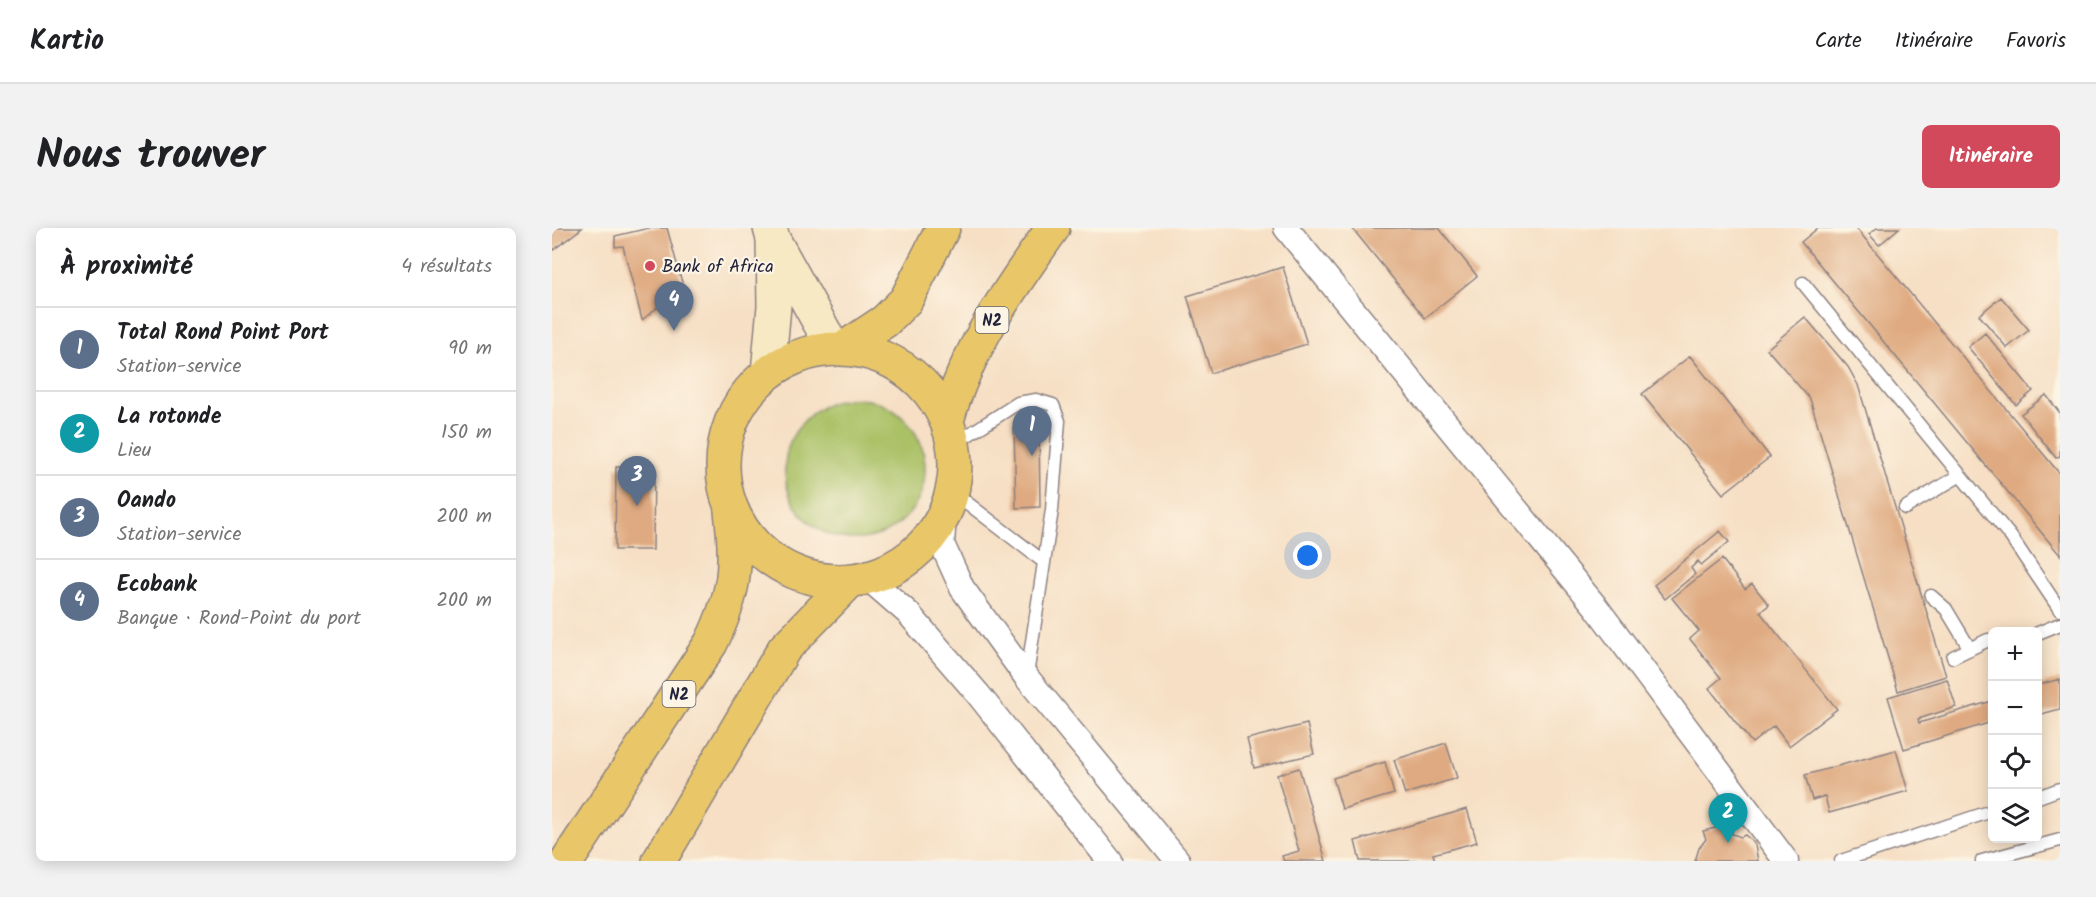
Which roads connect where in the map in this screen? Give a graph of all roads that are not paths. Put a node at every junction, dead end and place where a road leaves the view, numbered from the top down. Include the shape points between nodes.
1 (943, 228) edge
2 (1053, 228) edge
3 (1286, 228) edge
4 (771, 233) edge
5 (1803, 283) dead end
6 (839, 349) junction
7 (768, 374) junction
8 (951, 433) junction
9 (1959, 476) junction
10 (949, 503) junction
11 (730, 507) junction
12 (1905, 508) dead end
13 (1044, 562) junction
14 (860, 580) junction
15 (1931, 596) dead end
16 (2060, 610) edge
17 (2060, 624) edge
18 (2042, 631) edge
19 (1988, 640) edge
20 (1970, 649) junction
21 (1953, 657) dead end
22 (1027, 678) junction
23 (2060, 789) edge
24 (2042, 795) edge
25 (1988, 813) edge
26 (2060, 840) edge
27 (567, 861) edge
28 (659, 861) edge
29 (1110, 861) edge
30 (1178, 861) edge
31 (1786, 861) edge
32 (1841, 861) edge
33 (1982, 861) edge

1 - 6 highway, N2 via 906,300 885,321
2 - 8 highway, N2 via 999,308 956,388
3 - 31 street via 1596,607
4 - 6 main road
4 - 7 main road via 774,306
5 - 9 lane
6 - 7 highway, N2 via 796,357
6 - 8 highway, N2 via 869,353 895,363 916,378 928,391
7 - 11 highway, N2 via 744,397 723,450 723,479
8 - 10 highway, N2 via 956,468
8 - 13 lane via 1018,403 1036,400 1053,405 1059,421
9 - 12 lane
9 - 16 lane via 2012,537
10 - 13 lane
10 - 14 highway, N2 via 930,538 910,557
10 - 22 street via 942,544 962,588
11 - 14 highway, N2 via 745,533 766,555 792,570 821,579
11 - 27 highway, N2 via 736,562 733,585 716,634
13 - 22 lane
14 - 28 highway, N2 via 784,649
14 - 29 street via 908,613 978,694
15 - 20 lane via 1946,609
17 - 18 lane
19 - 20 lane
20 - 21 lane
22 - 30 street
23 - 24 lane
25 - 32 lane
26 - 33 lane

